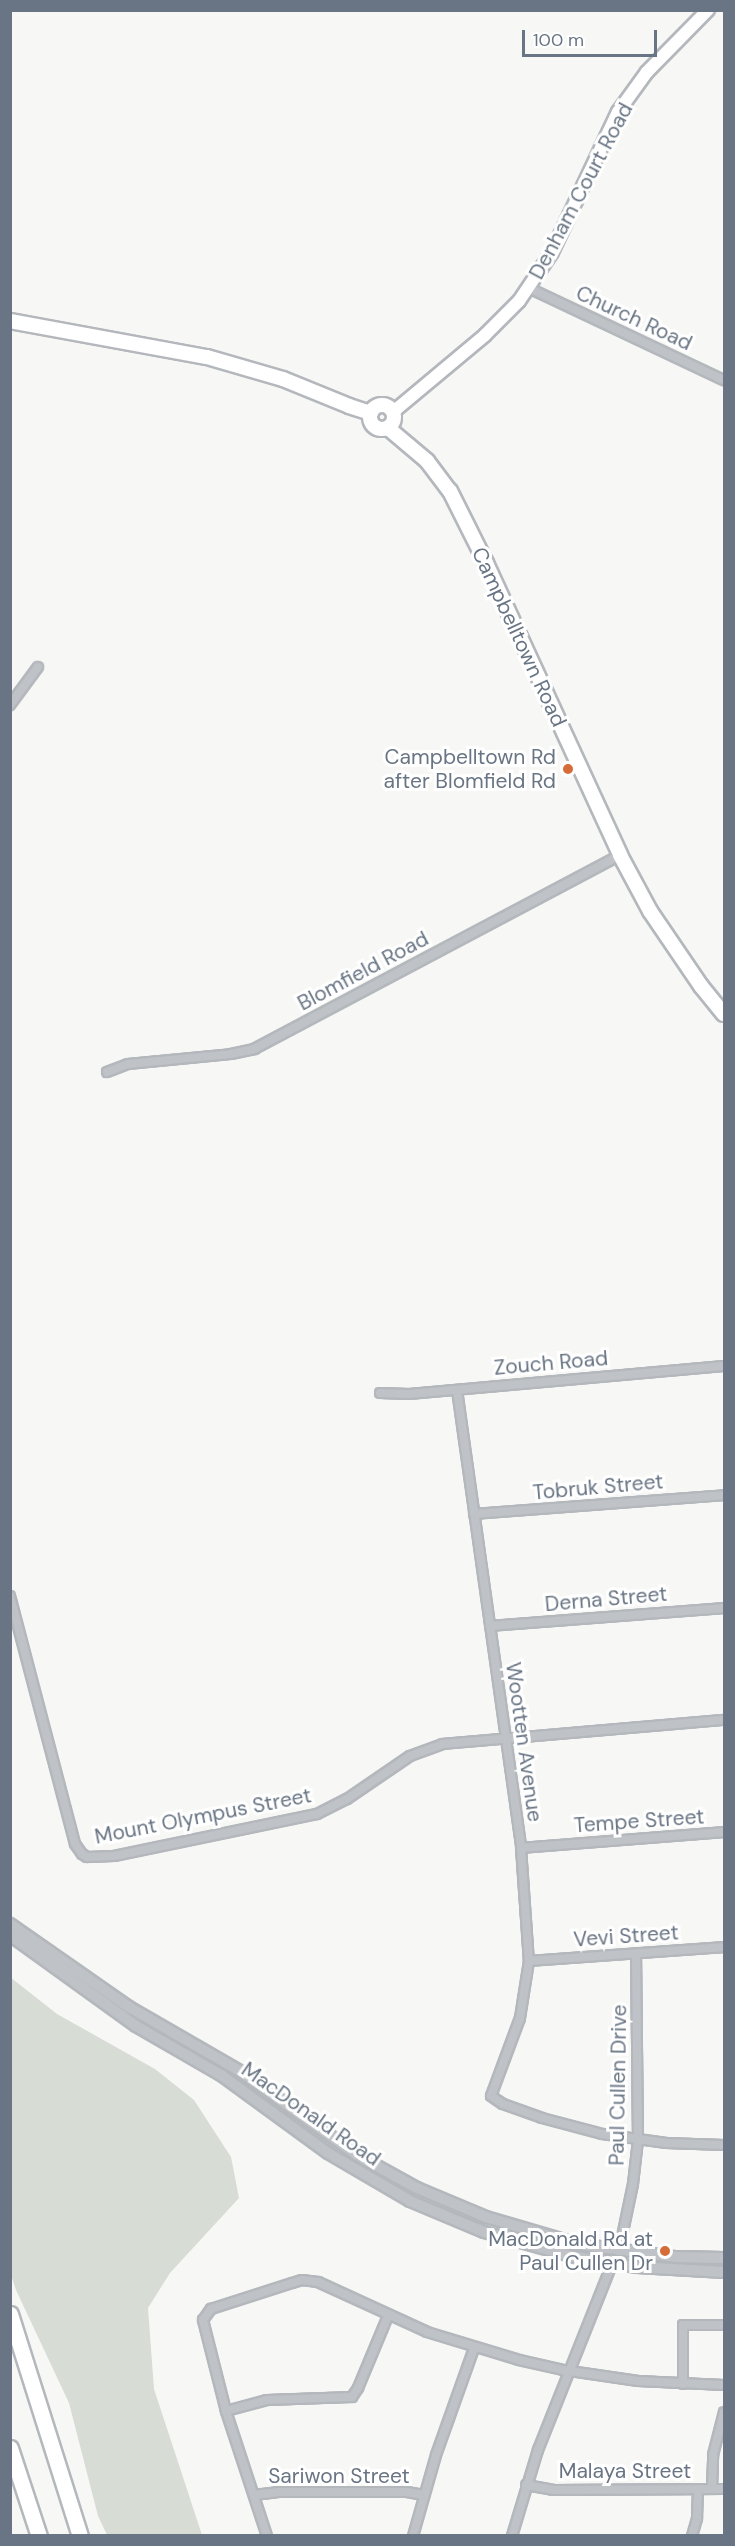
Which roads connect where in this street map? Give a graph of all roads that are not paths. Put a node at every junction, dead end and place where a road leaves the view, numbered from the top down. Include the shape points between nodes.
1 (708, 10) edge
2 (529, 288) junction
3 (10, 321) edge
4 (724, 380) edge
5 (371, 412) junction
6 (393, 412) junction
7 (388, 428) junction
8 (38, 667) dead end
9 (10, 705) edge
10 (620, 855) junction
11 (724, 1014) edge
12 (108, 1072) dead end
13 (724, 1366) edge
14 (457, 1390) junction
15 (380, 1393) dead end
16 (724, 1495) edge
17 (474, 1514) junction
18 (10, 1596) edge
19 (724, 1608) edge
20 (490, 1626) junction
21 (724, 1720) edge
22 (505, 1737) junction
23 (724, 1833) edge
24 (521, 1848) junction
25 (10, 1924) edge
26 (10, 1935) edge
27 (724, 1947) edge
28 (636, 1954) junction
29 (529, 1961) junction
30 (638, 2140) junction
31 (724, 2145) edge
32 (619, 2251) junction
33 (724, 2258) edge
34 (612, 2264) junction
35 (724, 2272) edge
36 (10, 2314) edge
37 (388, 2316) junction
38 (724, 2325) edge
39 (474, 2348) junction
40 (569, 2371) junction
41 (683, 2384) junction
42 (724, 2385) edge
43 (226, 2410) junction
44 (724, 2412) edge
45 (10, 2448) edge
46 (526, 2485) junction
47 (712, 2489) junction
48 (724, 2489) edge
49 (698, 2490) junction
50 (254, 2495) junction
51 (424, 2495) junction
52 (39, 2535) edge
53 (80, 2535) edge
54 (267, 2535) edge
55 (413, 2535) edge
56 (512, 2535) edge
57 (692, 2535) edge

1 - 2 main road, Denham Court Road via 647,72 618,112 552,252
2 - 4 street, Church Road
2 - 6 main road, Denham Court Road via 485,335
3 - 5 main road via 207,357
5 - 6 main road via 383,405
5 - 7 main road via 372,425
6 - 7 main road via 393,423
7 - 10 main road, Campbelltown Road via 427,461 459,507
8 - 9 street
10 - 11 main road, Campbelltown Road via 650,911
10 - 12 street, Blomfield Road via 254,1049 128,1064
13 - 14 street, Zouch Road
14 - 15 street, Zouch Road
14 - 17 street, Wootten Avenue
16 - 17 street, Tobruk Street
17 - 20 street, Wootten Avenue
18 - 22 street, Mount Olympus Street via 75,1844 87,1857 114,1856 317,1814 423,1749
19 - 20 street, Derna Street
20 - 22 street, Wootten Avenue
21 - 22 street, Mount Olympus Street
22 - 24 street, Wootten Avenue
23 - 24 street, Tempe Street
24 - 29 street, Wootten Avenue
25 - 32 street, MacDonald Road via 129,2007 240,2071 385,2172 486,2217
26 - 34 street, MacDonald Road via 136,2026 221,2075 368,2178 484,2232 546,2251
27 - 28 street, Vevi Street
28 - 29 street, Vevi Street
28 - 30 street, Paul Cullen Drive
29 - 30 street, Wootten Avenue via 517,2028 491,2096 552,2121
30 - 31 street
30 - 32 street, Paul Cullen Drive
32 - 33 street, MacDonald Road
34 - 35 street, MacDonald Road
34 - 40 street
36 - 53 highway
37 - 39 street
37 - 43 street via 352,2397 267,2400
37 - 43 street via 310,2280 207,2312 203,2325
38 - 41 street via 683,2325
39 - 40 street
39 - 51 street
40 - 41 street
40 - 46 street
41 - 42 street
43 - 50 street
44 - 47 street via 713,2455
45 - 52 highway
46 - 49 street, Malaya Street via 553,2490
46 - 56 street
47 - 48 street, Malaya Street
47 - 49 street, Malaya Street
49 - 57 street
50 - 51 street, Sariwon Street
50 - 54 street
51 - 55 street

